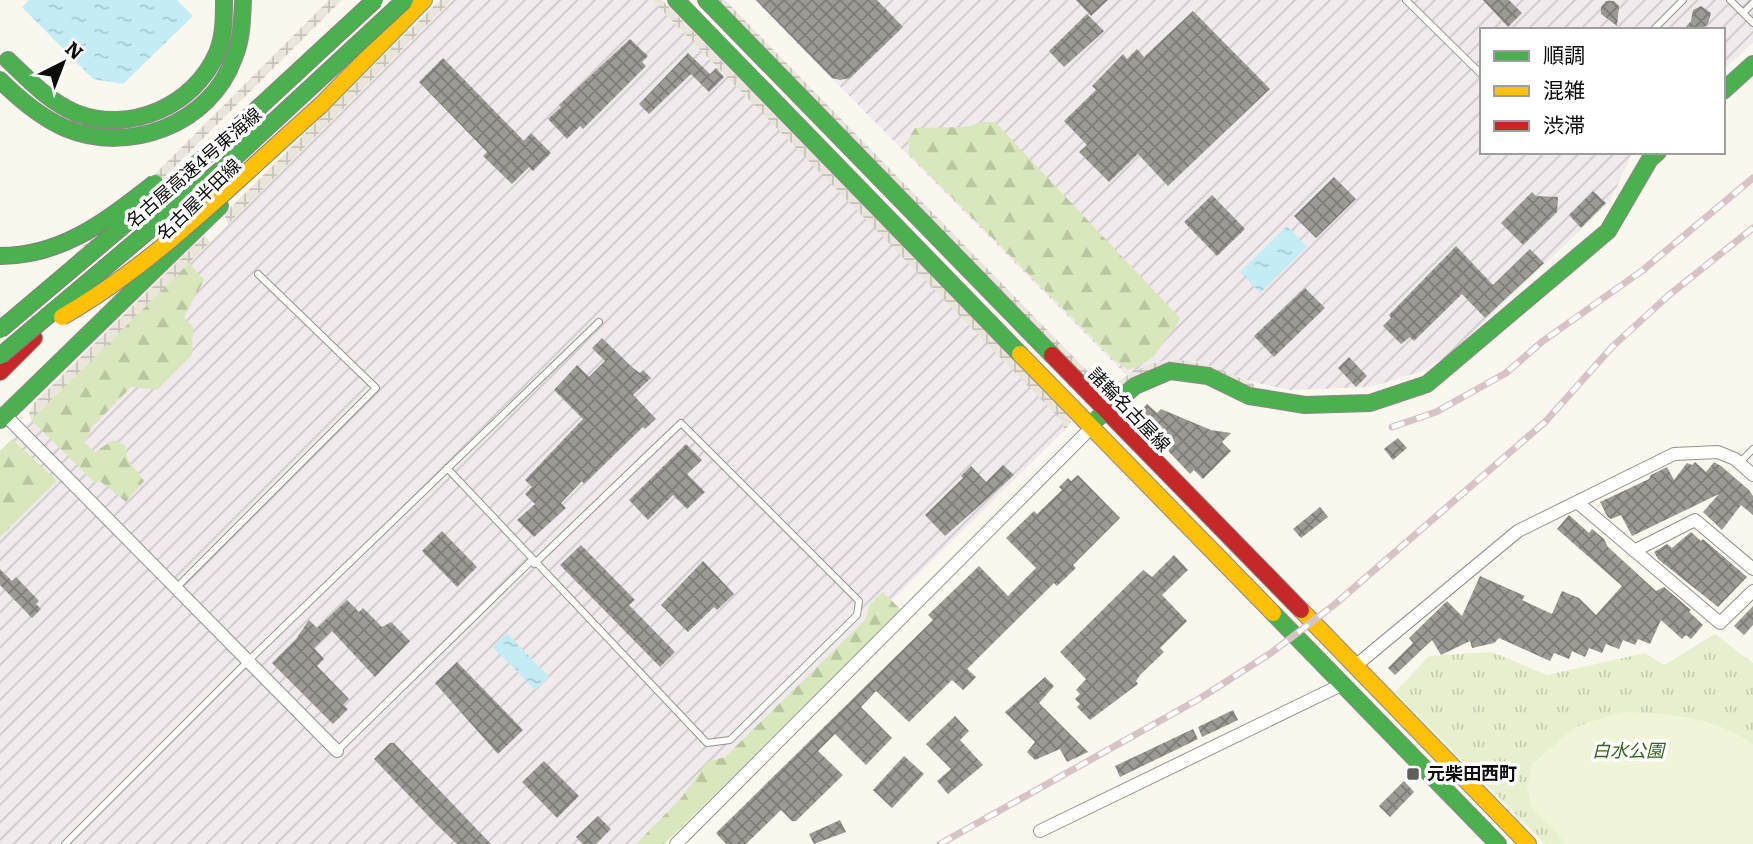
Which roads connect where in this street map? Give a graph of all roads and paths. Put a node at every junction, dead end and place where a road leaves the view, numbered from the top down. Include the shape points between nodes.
1 (224, 0) edge
2 (243, 0) edge
3 (372, 0) edge
4 (405, 0) edge
5 (416, 0) edge
6 (425, 0) edge
7 (676, 0) edge
8 (705, 0) edge
9 (1406, 0) edge
10 (1683, 0) edge
11 (1730, 0) edge
12 (1753, 3) edge
13 (1743, 13) junction
14 (1753, 23) edge
15 (1655, 28) edge
16 (1753, 64) edge
17 (14, 66) dead end
18 (1480, 73) edge
19 (2, 83) edge
20 (1725, 90) edge
21 (1656, 154) edge
22 (0, 256) edge
23 (258, 274) dead end
24 (599, 321) dead end
25 (0, 329) edge
26 (0, 356) edge
27 (0, 372) edge
28 (1104, 411) junction
29 (2, 415) edge
30 (1091, 428) junction
31 (1753, 449) edge
32 (1740, 463) junction
33 (447, 468) junction
34 (1753, 475) edge
35 (1577, 502) junction
36 (1634, 551) junction
37 (533, 562) junction
38 (1753, 569) edge
39 (176, 588) junction
40 (1753, 590) edge
41 (248, 661) junction
42 (1354, 667) junction
43 (1341, 685) junction
44 (337, 751) joint
45 (1041, 831) dead end
46 (65, 844) edge
47 (676, 844) edge
48 (1498, 844) edge
49 (1528, 844) edge

1 - 17 main road via 223,34 205,76 182,98 155,113 111,120 84,116 58,103
2 - 19 main road via 240,43 220,87 184,121 155,133 107,138 76,132 47,119
3 - 22 main road, bridge via 194,153 85,234 36,254
3 - 25 main road, 名古屋高速4号東海線, bridge via 214,149
3 - 27 main road, 名古屋半田線
4 - 26 main road, 名古屋高速4号東海線, bridge via 229,163
5 - 29 main road, 名古屋半田線 via 268,160
6 - 25 main road, bridge via 311,115 115,284 58,319
7 - 30 main road
8 - 28 main road, 諸輪名古屋線
9 - 18 lane
10 - 15 lane
11 - 13 lane
12 - 13 lane
13 - 14 lane
16 - 20 main road
21 - 28 main road via 1608,231 1427,384 1370,403 1305,405 1248,396 1208,376 1170,371 1135,386
23 - 39 lane via 376,388
24 - 33 lane
28 - 30 main road
28 - 42 main road, 諸輪名古屋線
29 - 39 street
30 - 43 main road
30 - 47 street
31 - 32 lane
32 - 34 street
32 - 35 street via 1718,452 1674,454
33 - 37 lane
33 - 41 lane
35 - 36 street
35 - 42 street via 1518,531
36 - 38 street via 1695,520
36 - 40 street via 1720,623
37 - 37 lane via 707,743 730,740 858,615 859,601 681,423
37 - 44 lane
39 - 41 street
41 - 44 street
41 - 46 lane
42 - 49 main road, 諸輪名古屋線
43 - 45 street
43 - 48 main road

